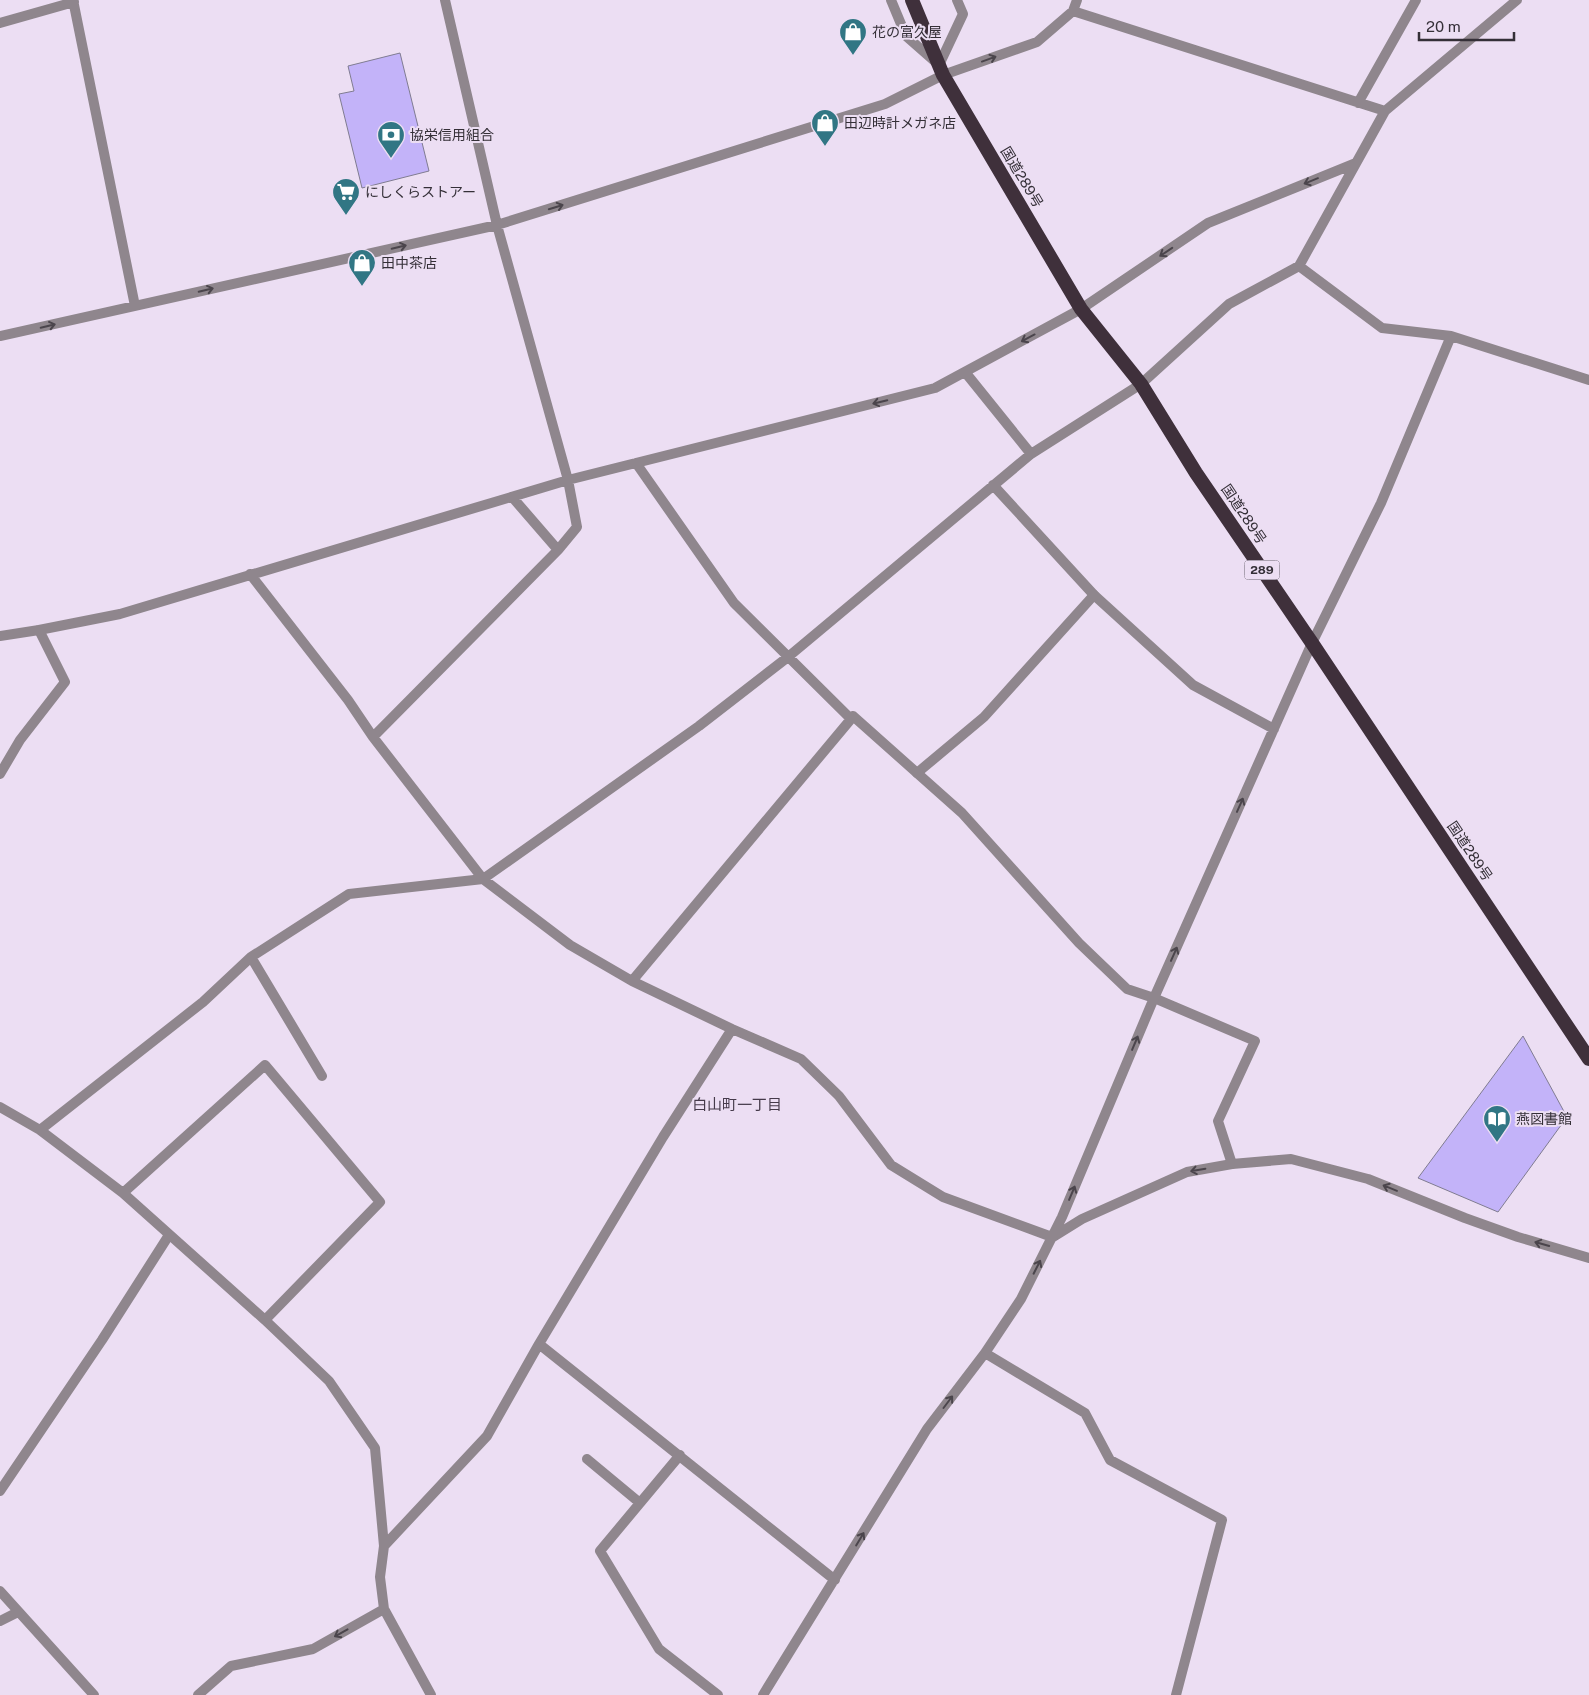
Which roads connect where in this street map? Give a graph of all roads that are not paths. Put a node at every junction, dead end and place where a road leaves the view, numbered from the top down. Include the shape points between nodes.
1 (445, 0) edge
2 (891, 0) edge
3 (912, 0) edge
4 (957, 0) edge
5 (1077, 0) edge
6 (1416, 0) edge
7 (1517, 0) edge
8 (74, 1) edge
9 (1072, 11) junction
10 (0, 23) edge
11 (941, 70) junction
12 (1358, 103) junction
13 (1385, 112) junction
14 (1356, 163) junction
15 (497, 225) junction
16 (1299, 266) junction
17 (135, 306) junction
18 (1082, 310) junction
19 (0, 336) edge
20 (1451, 336) junction
21 (965, 372) junction
22 (1589, 380) edge
23 (1141, 384) junction
24 (1031, 454) junction
25 (636, 463) junction
26 (568, 480) junction
27 (993, 485) junction
28 (513, 498) junction
29 (558, 550) junction
30 (250, 574) junction
31 (1094, 595) junction
32 (40, 630) junction
33 (0, 636) edge
34 (1312, 643) junction
35 (788, 657) junction
36 (850, 719) junction
37 (1274, 729) junction
38 (373, 736) junction
39 (917, 773) junction
40 (0, 774) edge
41 (483, 879) junction
42 (251, 957) junction
43 (632, 981) junction
44 (1154, 998) junction
45 (732, 1029) junction
46 (1589, 1059) edge
47 (322, 1076) dead end
48 (0, 1107) edge
49 (4, 1116) edge
50 (40, 1130) junction
51 (1232, 1164) junction
52 (123, 1194) junction
53 (169, 1235) junction
54 (1052, 1237) junction
55 (1589, 1258) edge
56 (265, 1320) junction
57 (539, 1344) junction
58 (985, 1353) junction
59 (680, 1455) junction
60 (587, 1459) dead end
61 (0, 1491) edge
62 (640, 1503) junction
63 (384, 1546) junction
64 (835, 1580) junction
65 (0, 1591) edge
66 (384, 1609) junction
67 (18, 1612) junction
68 (0, 1621) edge
69 (94, 1695) edge
70 (198, 1695) edge
71 (430, 1695) edge
72 (718, 1695) edge
73 (763, 1695) edge
74 (1176, 1695) edge

1 - 15 street
2 - 11 street via 906,36
3 - 11 highway, 国道289号 / 289
4 - 11 street via 963,14
5 - 9 street
6 - 12 street
7 - 13 street
8 - 10 street
8 - 17 street
11 -> 9 street via 1037,42
9 - 12 street
15 -> 11 street via 885,104
11 - 18 highway, 国道289号 / 289
12 - 13 street
13 - 14 street
14 - 16 street
14 -> 18 street via 1208,223
17 -> 15 street
15 - 26 street
16 - 20 street via 1382,328
16 - 23 street via 1229,304
19 -> 17 street
18 -> 21 street
18 - 23 highway, 国道289号 / 289
20 - 22 street
20 - 34 street via 1380,502
21 - 24 street
21 -> 25 street via 935,388
23 - 24 street
23 - 34 highway, 国道289号 / 289 via 1196,474
24 - 27 street
25 - 26 street
25 - 35 street via 734,603
26 - 28 street
26 - 29 street via 577,527
27 - 31 street
27 - 35 street
28 - 29 street
28 - 30 street
29 - 38 street
30 - 32 street via 120,614
30 - 38 street
31 - 37 street via 1193,685
31 - 39 street via 984,717
32 - 33 street
32 - 40 street via 65,682 20,740
34 - 37 street
34 - 46 highway, 国道289号 / 289
35 - 36 street
35 - 41 street via 699,726
36 - 39 street via 854,716
36 - 43 street
44 -> 37 street
38 - 41 street
39 - 44 street via 962,813 1079,943 1127,989
41 - 42 street via 349,894
41 - 43 street via 570,945
42 - 47 street
42 - 50 street via 203,1002
43 - 45 street
44 - 51 street via 1255,1041 1218,1121
54 -> 44 street
45 - 54 street via 801,1059 839,1096 891,1165 943,1197
45 - 57 street
48 - 49 street
49 - 50 street
50 - 52 street
51 -> 54 street via 1187,1172 1082,1219
55 -> 51 street via 1464,1218 1368,1179 1291,1158
52 - 53 street
52 - 56 street via 265,1065 380,1202
53 - 56 street
53 - 61 street
58 -> 54 street via 1021,1299
56 - 63 street via 329,1381 375,1448
57 - 59 street
57 - 63 street via 487,1436
64 -> 58 street via 927,1429
58 - 74 street via 1085,1413 1110,1460 1222,1520
59 - 62 street
59 - 64 street
60 - 62 street
62 - 72 street via 600,1551 659,1649
63 - 66 street via 380,1577
64 - 73 street
65 - 67 street
66 -> 70 street via 313,1649 231,1666
66 - 71 street
67 - 68 street
67 - 69 street

